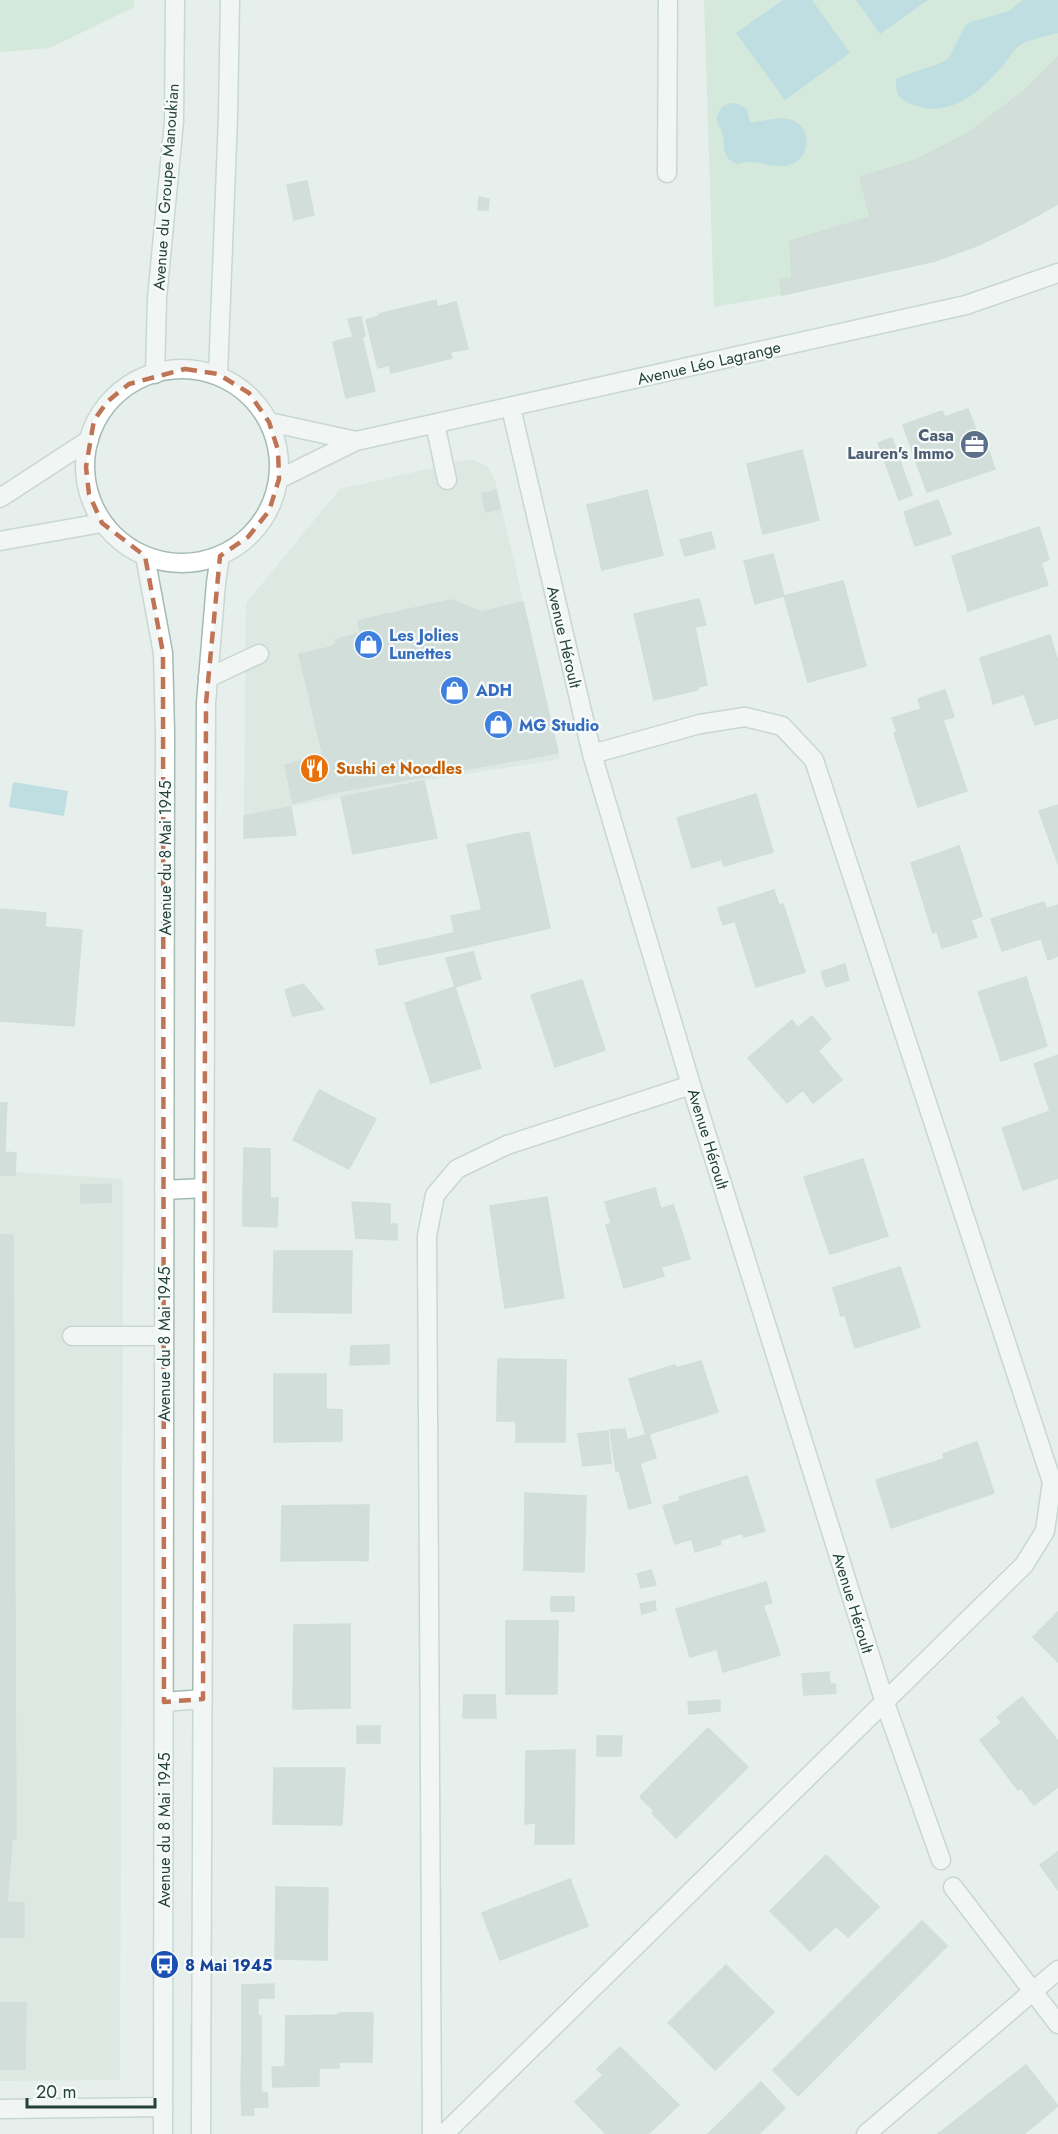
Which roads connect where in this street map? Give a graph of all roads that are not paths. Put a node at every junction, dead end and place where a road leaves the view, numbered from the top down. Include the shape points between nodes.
1 (175, 0) edge
2 (230, 0) edge
3 (668, 0) edge
4 (667, 173) dead end
5 (1058, 273) edge
6 (155, 374) junction
7 (218, 374) junction
8 (511, 408) junction
9 (269, 422) junction
10 (435, 424) junction
11 (89, 440) junction
12 (356, 441) junction
13 (279, 479) junction
14 (447, 480) dead end
15 (0, 498) edge
16 (102, 524) junction
17 (0, 541) edge
18 (145, 556) junction
19 (220, 556) junction
20 (259, 654) dead end
21 (208, 678) junction
22 (592, 754) junction
23 (691, 1085) junction
24 (204, 1188) junction
25 (164, 1190) junction
26 (72, 1336) dead end
27 (164, 1336) junction
28 (203, 1699) junction
29 (164, 1702) junction
30 (885, 1703) junction
31 (941, 1860) dead end
32 (953, 1887) dead end
33 (1058, 1970) edge
34 (1032, 1992) junction
35 (1058, 2024) edge
36 (163, 2107) junction
37 (0, 2109) edge
38 (163, 2134) edge
39 (201, 2134) edge
40 (432, 2134) edge
41 (444, 2134) edge
42 (866, 2134) edge

1 - 6 street, Avenue du Groupe Manoukian via 174,121 157,298
2 - 7 street
3 - 4 street
5 - 8 street, Avenue Léo Lagrange via 966,305
6 - 7 street via 184,369
6 - 11 street via 129,384 108,401 93,420
7 - 9 street via 249,393
8 - 10 street, Avenue Léo Lagrange
8 - 22 street, Avenue Héroult
9 - 12 street, Avenue Léo Lagrange
9 - 13 street via 278,450
10 - 12 street, Avenue Léo Lagrange
10 - 14 street
11 - 15 street
11 - 16 street via 89,494
12 - 13 street, Avenue Léo Lagrange
13 - 19 street via 268,511 248,537
16 - 17 street
16 - 18 street
18 - 19 street via 170,563
18 - 25 street, Avenue du 8 Mai 1945 via 163,653
19 - 21 street
20 - 21 street
21 - 24 street
22 - 23 street, Avenue Héroult
22 - 30 street via 700,724 745,717 782,726 814,760 1052,1482 1045,1531 1024,1565
23 - 30 street, Avenue Héroult
23 - 40 street via 507,1145 457,1169 435,1196 427,1236
24 - 25 street
24 - 28 street
25 - 27 street, Avenue du 8 Mai 1945
26 - 27 street
27 - 29 street, Avenue du 8 Mai 1945
28 - 29 street
28 - 39 street
29 - 36 street, Avenue du 8 Mai 1945
30 - 31 street, Avenue Héroult
30 - 41 street
32 - 34 street
33 - 34 street
34 - 35 street
34 - 42 street
36 - 37 street
36 - 38 street, Avenue du 8 Mai 1945

